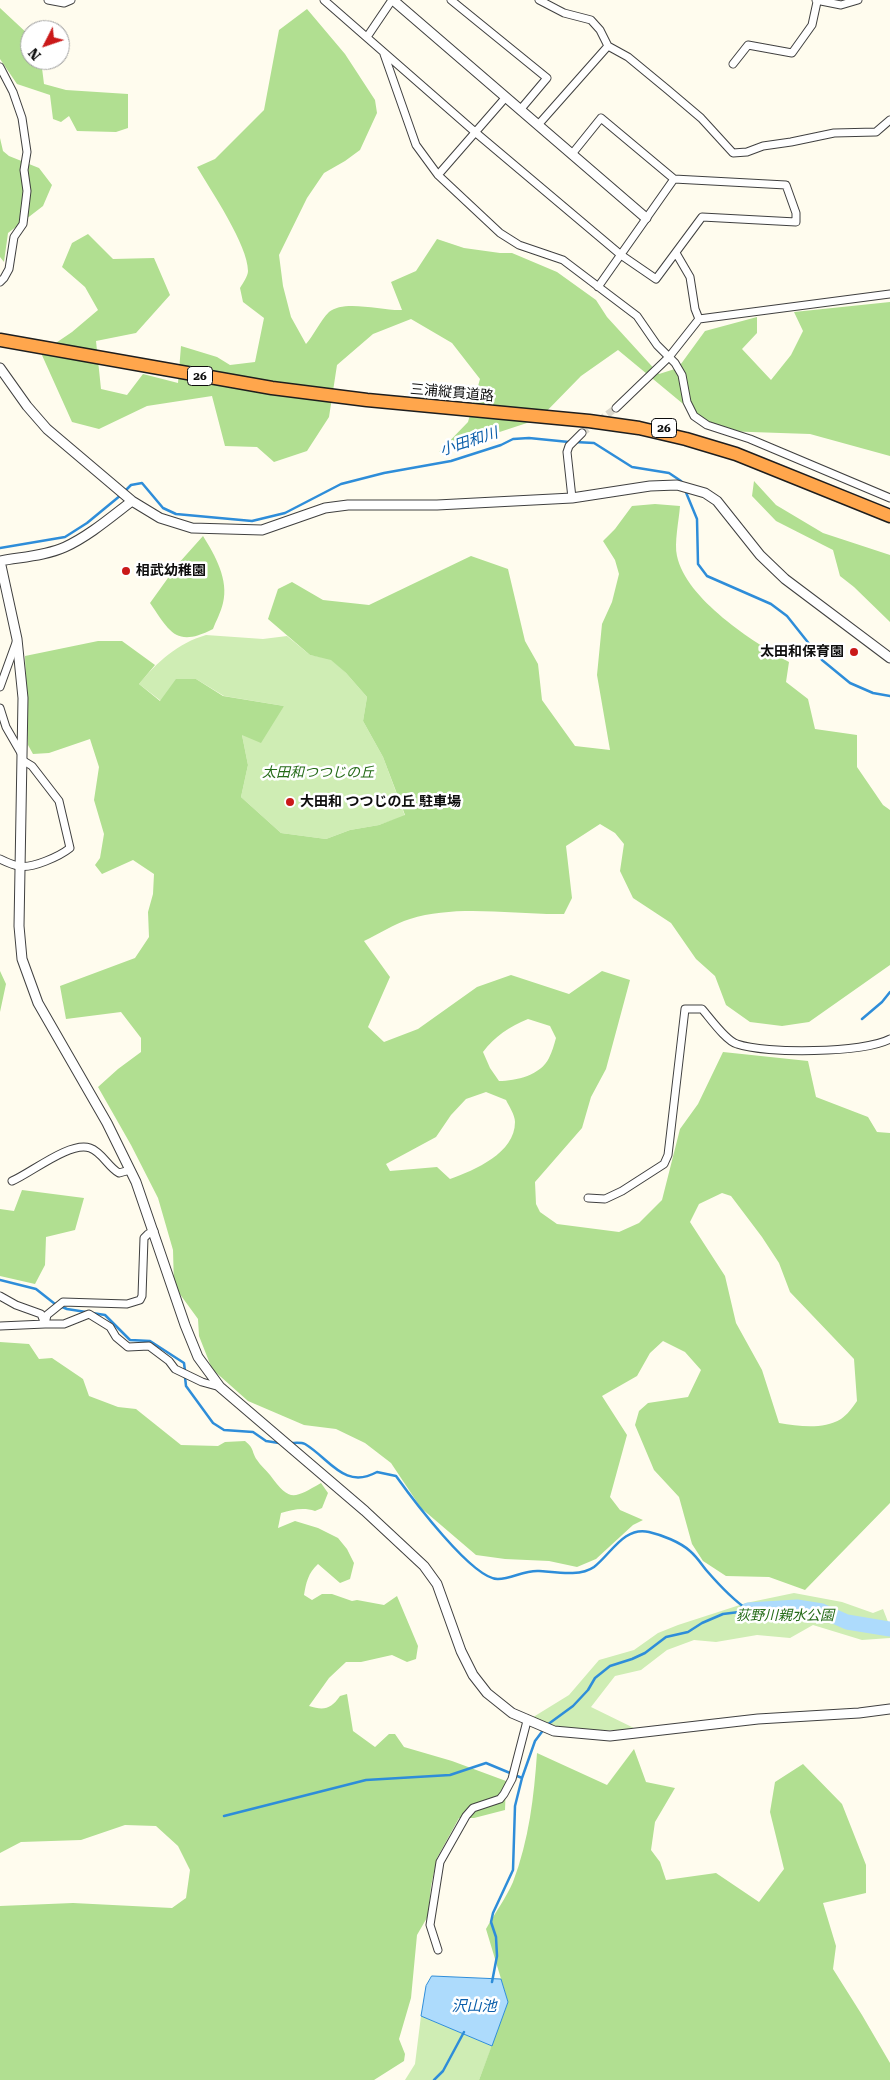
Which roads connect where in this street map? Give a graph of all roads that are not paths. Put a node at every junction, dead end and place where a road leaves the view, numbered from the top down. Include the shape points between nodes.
1 (48, 0) edge
2 (71, 0) edge
3 (324, 0) edge
4 (393, 0) edge
5 (451, 0) edge
6 (539, 0) edge
7 (858, 0) edge
8 (816, 1) edge
9 (367, 37) junction
10 (608, 46) junction
11 (384, 54) junction
12 (734, 64) dead end
13 (0, 67) edge
14 (506, 97) junction
15 (520, 110) junction
16 (890, 120) edge
17 (538, 125) junction
18 (475, 132) junction
19 (572, 154) junction
20 (438, 175) junction
21 (674, 179) junction
22 (646, 218) junction
23 (676, 253) junction
24 (620, 255) junction
25 (0, 282) edge
26 (598, 287) junction
27 (890, 294) edge
28 (699, 318) junction
29 (0, 335) edge
30 (0, 340) edge
31 (93, 354) junction
32 (669, 357) junction
33 (0, 368) edge
34 (425, 404) junction
35 (616, 408) tunnel mouth
36 (582, 433) tunnel mouth
37 (572, 498) junction
38 (890, 498) edge
39 (132, 501) junction
40 (890, 510) edge
41 (890, 516) edge
42 (0, 561) edge
43 (17, 639) junction
44 (890, 658) edge
45 (0, 687) edge
46 (0, 708) edge
47 (22, 757) junction
48 (0, 859) edge
49 (20, 866) junction
50 (890, 1040) edge
51 (130, 1170) junction
52 (12, 1181) dead end
53 (588, 1198) dead end
54 (154, 1231) junction
55 (0, 1296) edge
56 (45, 1324) junction
57 (0, 1326) edge
58 (220, 1387) junction
59 (890, 1709) edge
60 (527, 1721) junction
61 (438, 1950) dead end

1 - 2 street via 64,3
3 - 9 street
4 - 9 street
4 - 14 street
5 - 15 street via 547,78
6 - 10 street via 564,13 591,20
7 - 8 street via 841,5
8 - 12 street via 812,25 792,53 748,45
9 - 11 street
10 - 16 street via 628,57 694,112 733,153 834,133 876,132
10 - 17 street
11 - 18 street
11 - 20 street via 416,145
13 - 25 street via 22,118 27,152 23,224 14,237 8,269
14 - 15 street
14 - 18 street
15 - 17 street
17 - 19 street
18 - 20 street
18 - 24 street
19 - 21 street via 601,118
19 - 22 street
20 - 26 street via 500,233 519,245 563,260
21 - 22 street
21 - 23 street via 786,185 796,213 796,222 702,217
22 - 24 street
23 - 24 street via 656,279
23 - 28 street via 690,277
24 - 26 street
26 - 32 street via 637,316
27 - 28 street
28 - 32 street
29 - 31 highway, 三浦縦貫道路 / 26
30 - 31 highway, 三浦縦貫道路 / 26
31 - 34 highway, 三浦縦貫道路 / 26 via 308,390
32 - 35 street
32 - 38 street via 682,375 687,402 694,416 707,425 750,439
33 - 39 street via 47,429
34 - 40 highway, 三浦縦貫道路 / 26 via 597,417 682,432 738,450
34 - 41 highway, 三浦縦貫道路 / 26 via 662,432 736,454
36 - 37 street via 567,452
37 - 39 street via 437,505 348,505 325,508 262,530 192,528 160,518
37 - 44 street via 676,485 705,493 717,501 760,555 785,579
39 - 42 street via 65,547
42 - 43 street
43 - 45 street
43 - 47 street via 23,698
46 - 47 street
47 - 49 street
47 - 49 street via 59,802 70,848 32,865
48 - 49 street
49 - 51 street via 19,926 27,976 38,1004 107,1123
50 - 53 street via 847,1050 756,1048 735,1044 702,1008 685,1009 668,1155 664,1164 605,1199
51 - 52 street via 119,1173 91,1148 82,1147 59,1154
51 - 54 street
54 - 56 street via 144,1238 140,1300 127,1304 63,1302 48,1315
54 - 58 street via 198,1357
55 - 56 street via 41,1314
56 - 57 street
56 - 58 street via 64,1324 88,1314 110,1327 128,1347 149,1346 169,1360 175,1369
58 - 60 street via 365,1510 424,1566 437,1584 473,1675 487,1693
59 - 60 street via 859,1714 739,1721 610,1736 554,1731
60 - 61 street via 512,1779 500,1799 480,1805 466,1816 440,1862 430,1925

